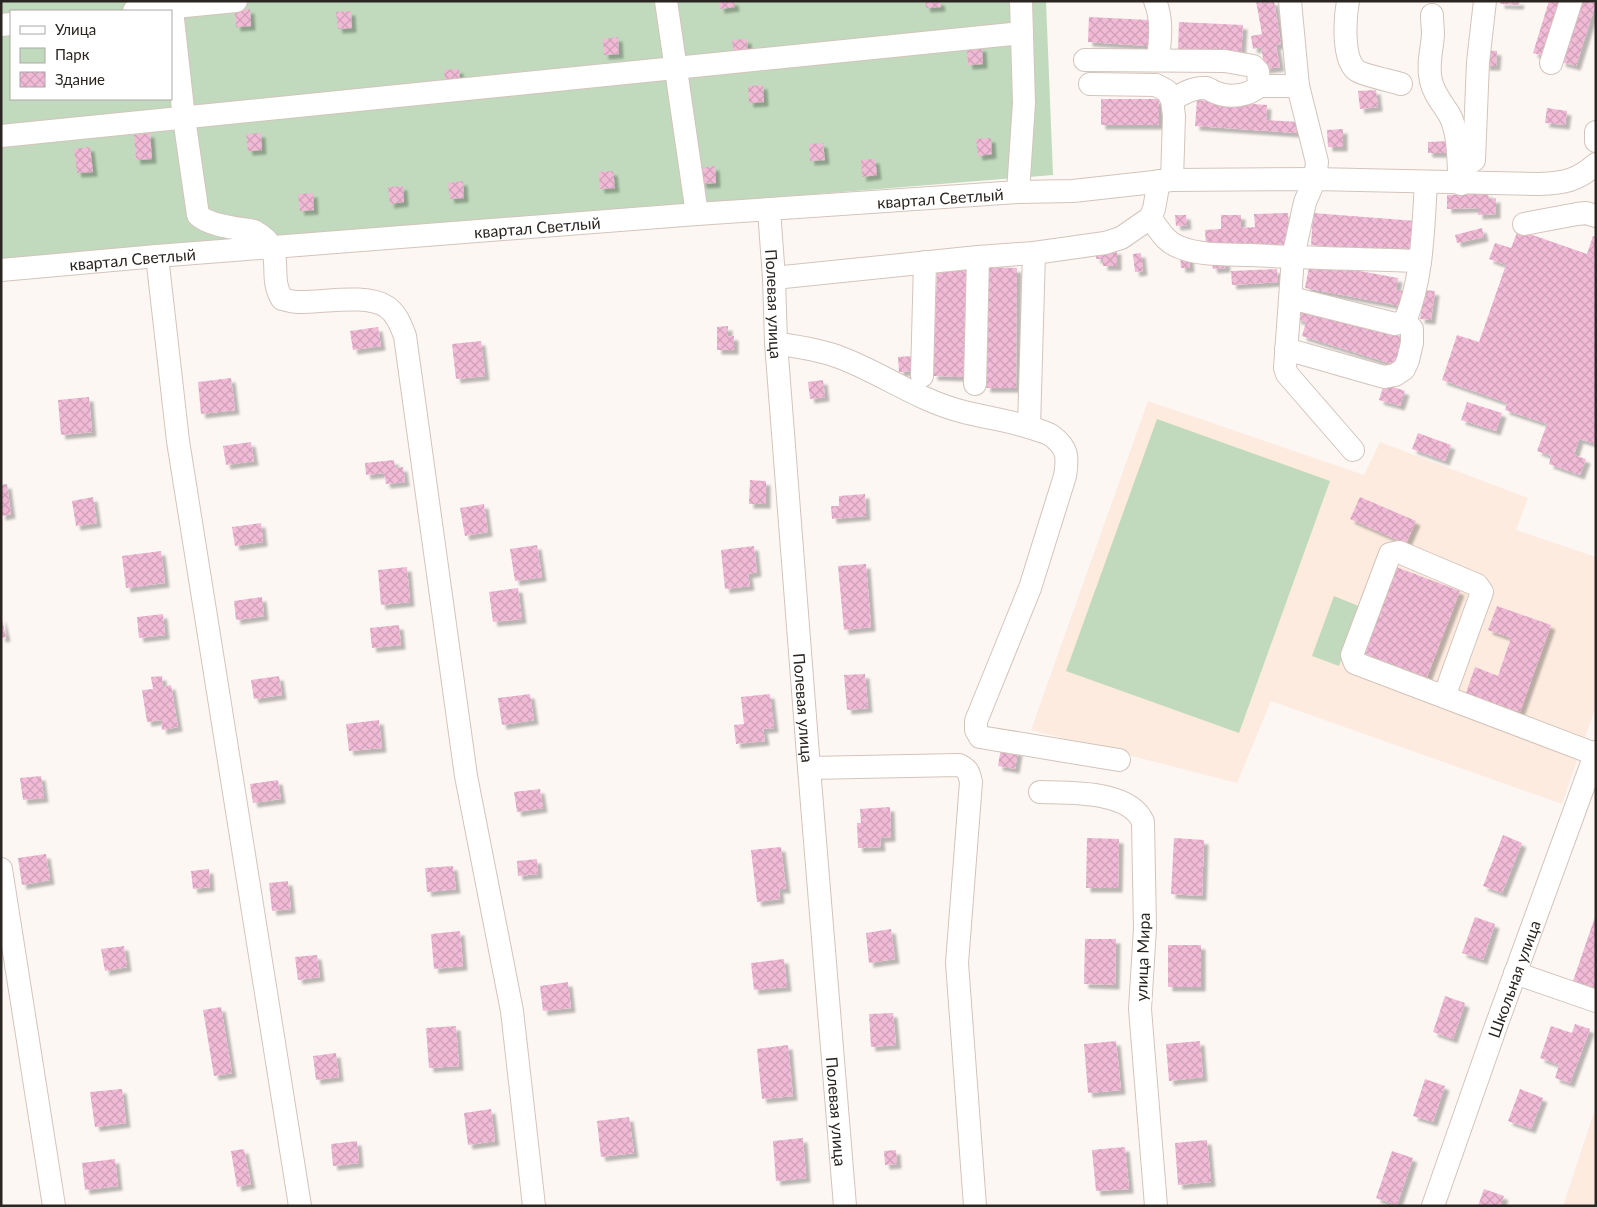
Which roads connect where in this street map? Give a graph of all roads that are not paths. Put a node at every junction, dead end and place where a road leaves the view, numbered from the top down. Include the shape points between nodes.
1 (236, 1) edge
2 (666, 1) edge
3 (1022, 1) edge
4 (1156, 1) edge
5 (1290, 1) edge
6 (1348, 1) edge
7 (1485, 1) edge
8 (1571, 1) edge
9 (172, 4) edge
10 (139, 10) edge
11 (1432, 15) dead end
12 (1022, 33) junction
13 (1085, 60) dead end
14 (1158, 60) junction
15 (1551, 63) dead end
16 (675, 69) junction
17 (1090, 84) dead end
18 (1401, 84) dead end
19 (1259, 86) junction
20 (1298, 86) junction
21 (1172, 100) junction
22 (184, 118) junction
23 (1596, 132) edge
24 (1, 136) edge
25 (1596, 141) edge
26 (1596, 164) edge
27 (1460, 177) junction
28 (1587, 177) edge
29 (1316, 179) junction
30 (1166, 181) junction
31 (1426, 182) junction
32 (1018, 192) junction
33 (769, 210) junction
34 (697, 214) junction
35 (1596, 216) edge
36 (1150, 218) junction
37 (1524, 224) dead end
38 (274, 248) junction
39 (1034, 253) junction
40 (157, 256) junction
41 (978, 257) junction
42 (1293, 257) junction
43 (1420, 261) junction
44 (925, 262) junction
45 (1, 270) edge
46 (774, 278) junction
47 (1290, 298) junction
48 (1405, 321) junction
49 (776, 344) junction
50 (1286, 349) junction
51 (922, 376) dead end
52 (975, 384) dead end
53 (1029, 427) junction
54 (1353, 450) dead end
55 (1444, 697) junction
56 (1595, 753) edge
57 (1119, 760) dead end
58 (809, 768) junction
59 (1040, 792) dead end
60 (1, 869) edge
61 (1515, 973) junction
62 (1596, 1001) edge
63 (54, 1206) edge
64 (300, 1206) edge
65 (534, 1206) edge
66 (845, 1206) edge
67 (975, 1206) edge
68 (1156, 1206) edge
69 (1433, 1206) edge

1 - 9 street
2 - 16 street
3 - 12 street
4 - 14 street via 1161,29
5 - 20 street
6 - 18 street via 1345,44 1351,63 1356,70
7 - 27 street via 1478,62 1474,160
8 - 15 street
9 - 10 street
9 - 22 street
11 - 27 street via 1431,81 1454,128
12 - 16 street
12 - 32 street via 1024,103
13 - 14 street
14 - 19 street via 1240,62 1254,66 1258,71
16 - 22 street
16 - 34 street
17 - 21 street via 1156,85 1167,91
19 - 20 street
19 - 21 street via 1244,94 1218,94 1208,88 1198,88
20 - 29 street via 1317,162
21 - 30 street via 1174,116
22 - 24 street
22 - 38 street via 198,215 202,220 254,231
23 - 25 street
26 - 28 street via 1587,172
27 - 28 street, квартал Светлый via 1539,184 1564,183
27 - 31 street, квартал Светлый
29 - 30 street, квартал Светлый
29 - 31 street, квартал Светлый
29 - 42 street via 1306,202
30 - 32 street, квартал Светлый via 1073,191
30 - 36 street
31 - 43 street
32 - 33 street, квартал Светлый
33 - 34 street, квартал Светлый
33 - 46 street, Полевая улица
34 - 38 street, квартал Светлый
35 - 37 street via 1577,214
36 - 39 street via 1122,238
36 - 42 street via 1164,238 1180,248
38 - 40 street, квартал Светлый
38 - 65 street via 278,291 282,299 297,302 376,302 387,307 405,336 466,776 512,1011
39 - 41 street
39 - 53 street
40 - 45 street, квартал Светлый
40 - 64 street via 178,441
41 - 44 street
41 - 52 street
42 - 43 street
42 - 47 street
43 - 48 street via 1411,308
44 - 46 street
44 - 51 street
46 - 49 street, Полевая улица
47 - 48 street via 1395,324
47 - 50 street
48 - 50 street via 1412,329 1412,343 1404,369 1395,375 1384,377
49 - 53 street via 811,348 839,357 930,402
49 - 58 street, Полевая улица
50 - 54 street via 1284,368 1287,374
53 - 57 street via 1050,434 1062,445 1068,457 1065,476 1030,588 976,721 976,730 980,737
55 - 55 street via 1355,664 1352,655 1390,554 1399,552 1477,584 1482,592
55 - 56 street
56 - 61 street, Школьная улица
58 - 66 street, Полевая улица
58 - 67 street via 959,765 969,772 971,782 957,963
59 - 68 street, улица Мира via 1092,794 1118,801 1139,813 1143,822 1145,928 1140,1009
60 - 63 street
61 - 62 street
61 - 69 street, Школьная улица

